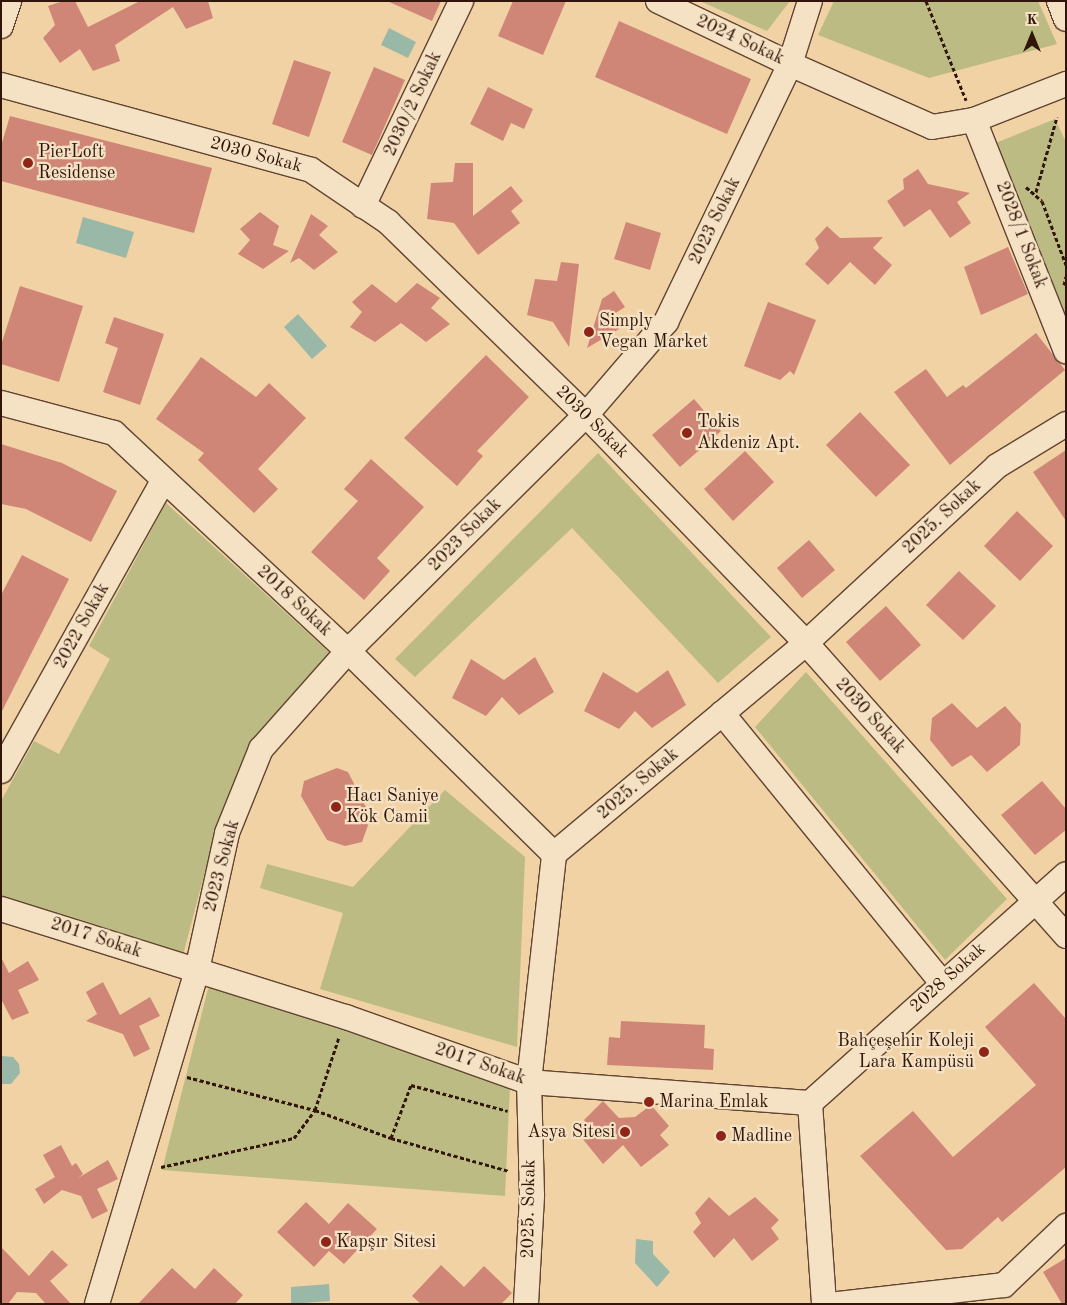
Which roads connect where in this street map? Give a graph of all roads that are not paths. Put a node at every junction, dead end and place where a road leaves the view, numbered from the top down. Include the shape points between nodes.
1 (9, 1) edge
2 (461, 1) edge
3 (658, 1) edge
4 (810, 1) edge
5 (1059, 1) edge
6 (1066, 19) edge
7 (1, 26) edge
8 (790, 64) junction
9 (1066, 84) edge
10 (1, 85) edge
11 (974, 120) junction
12 (364, 206) junction
13 (1066, 351) edge
14 (1, 402) edge
15 (586, 415) junction
16 (1066, 424) edge
17 (163, 481) junction
18 (806, 643) junction
19 (348, 651) junction
20 (722, 713) junction
21 (1, 771) edge
22 (554, 854) junction
23 (1066, 874) edge
24 (1034, 900) junction
25 (1, 909) edge
26 (1066, 936) edge
27 (196, 970) junction
28 (942, 983) junction
29 (529, 1082) junction
30 (810, 1104) junction
31 (1066, 1226) edge
32 (97, 1304) edge
33 (526, 1304) edge
34 (824, 1304) edge
35 (837, 1304) edge

1 - 7 street
2 - 12 street, 2030/2 Sokak
3 - 8 street, 2024 Sokak
4 - 8 street, 2024 Sokak
5 - 6 street
8 - 11 street via 932,127
8 - 15 street, 2023 Sokak via 666,322
9 - 11 street
10 - 12 street, 2030 Sokak via 311,170
11 - 13 street, 2028/1 Sokak
12 - 15 street, 2030 Sokak via 388,222
14 - 17 street, 2018 Sokak via 114,433
15 - 18 street, 2030 Sokak
15 - 19 street, 2023 Sokak
16 - 18 street, 2025. Sokak via 997,466
17 - 19 street, 2018 Sokak
17 - 21 street, 2022 Sokak
18 - 20 street, 2025. Sokak
18 - 24 street, 2030 Sokak
19 - 22 street, 2018 Sokak
19 - 27 street, 2023 Sokak via 261,750 227,833
20 - 22 street, 2025. Sokak
20 - 28 street
22 - 29 street, 2025. Sokak
23 - 24 street, 2028 Sokak
24 - 26 street, 2030 Sokak
24 - 28 street, 2028 Sokak
25 - 27 street, 2017 Sokak
27 - 29 street, 2017 Sokak via 346,1017
27 - 32 street, 2023 Sokak
28 - 30 street, 2028 Sokak
29 - 30 street, 2017 Sokak
29 - 33 street, 2025. Sokak via 532,1177
30 - 34 street
31 - 35 street via 1004,1285

